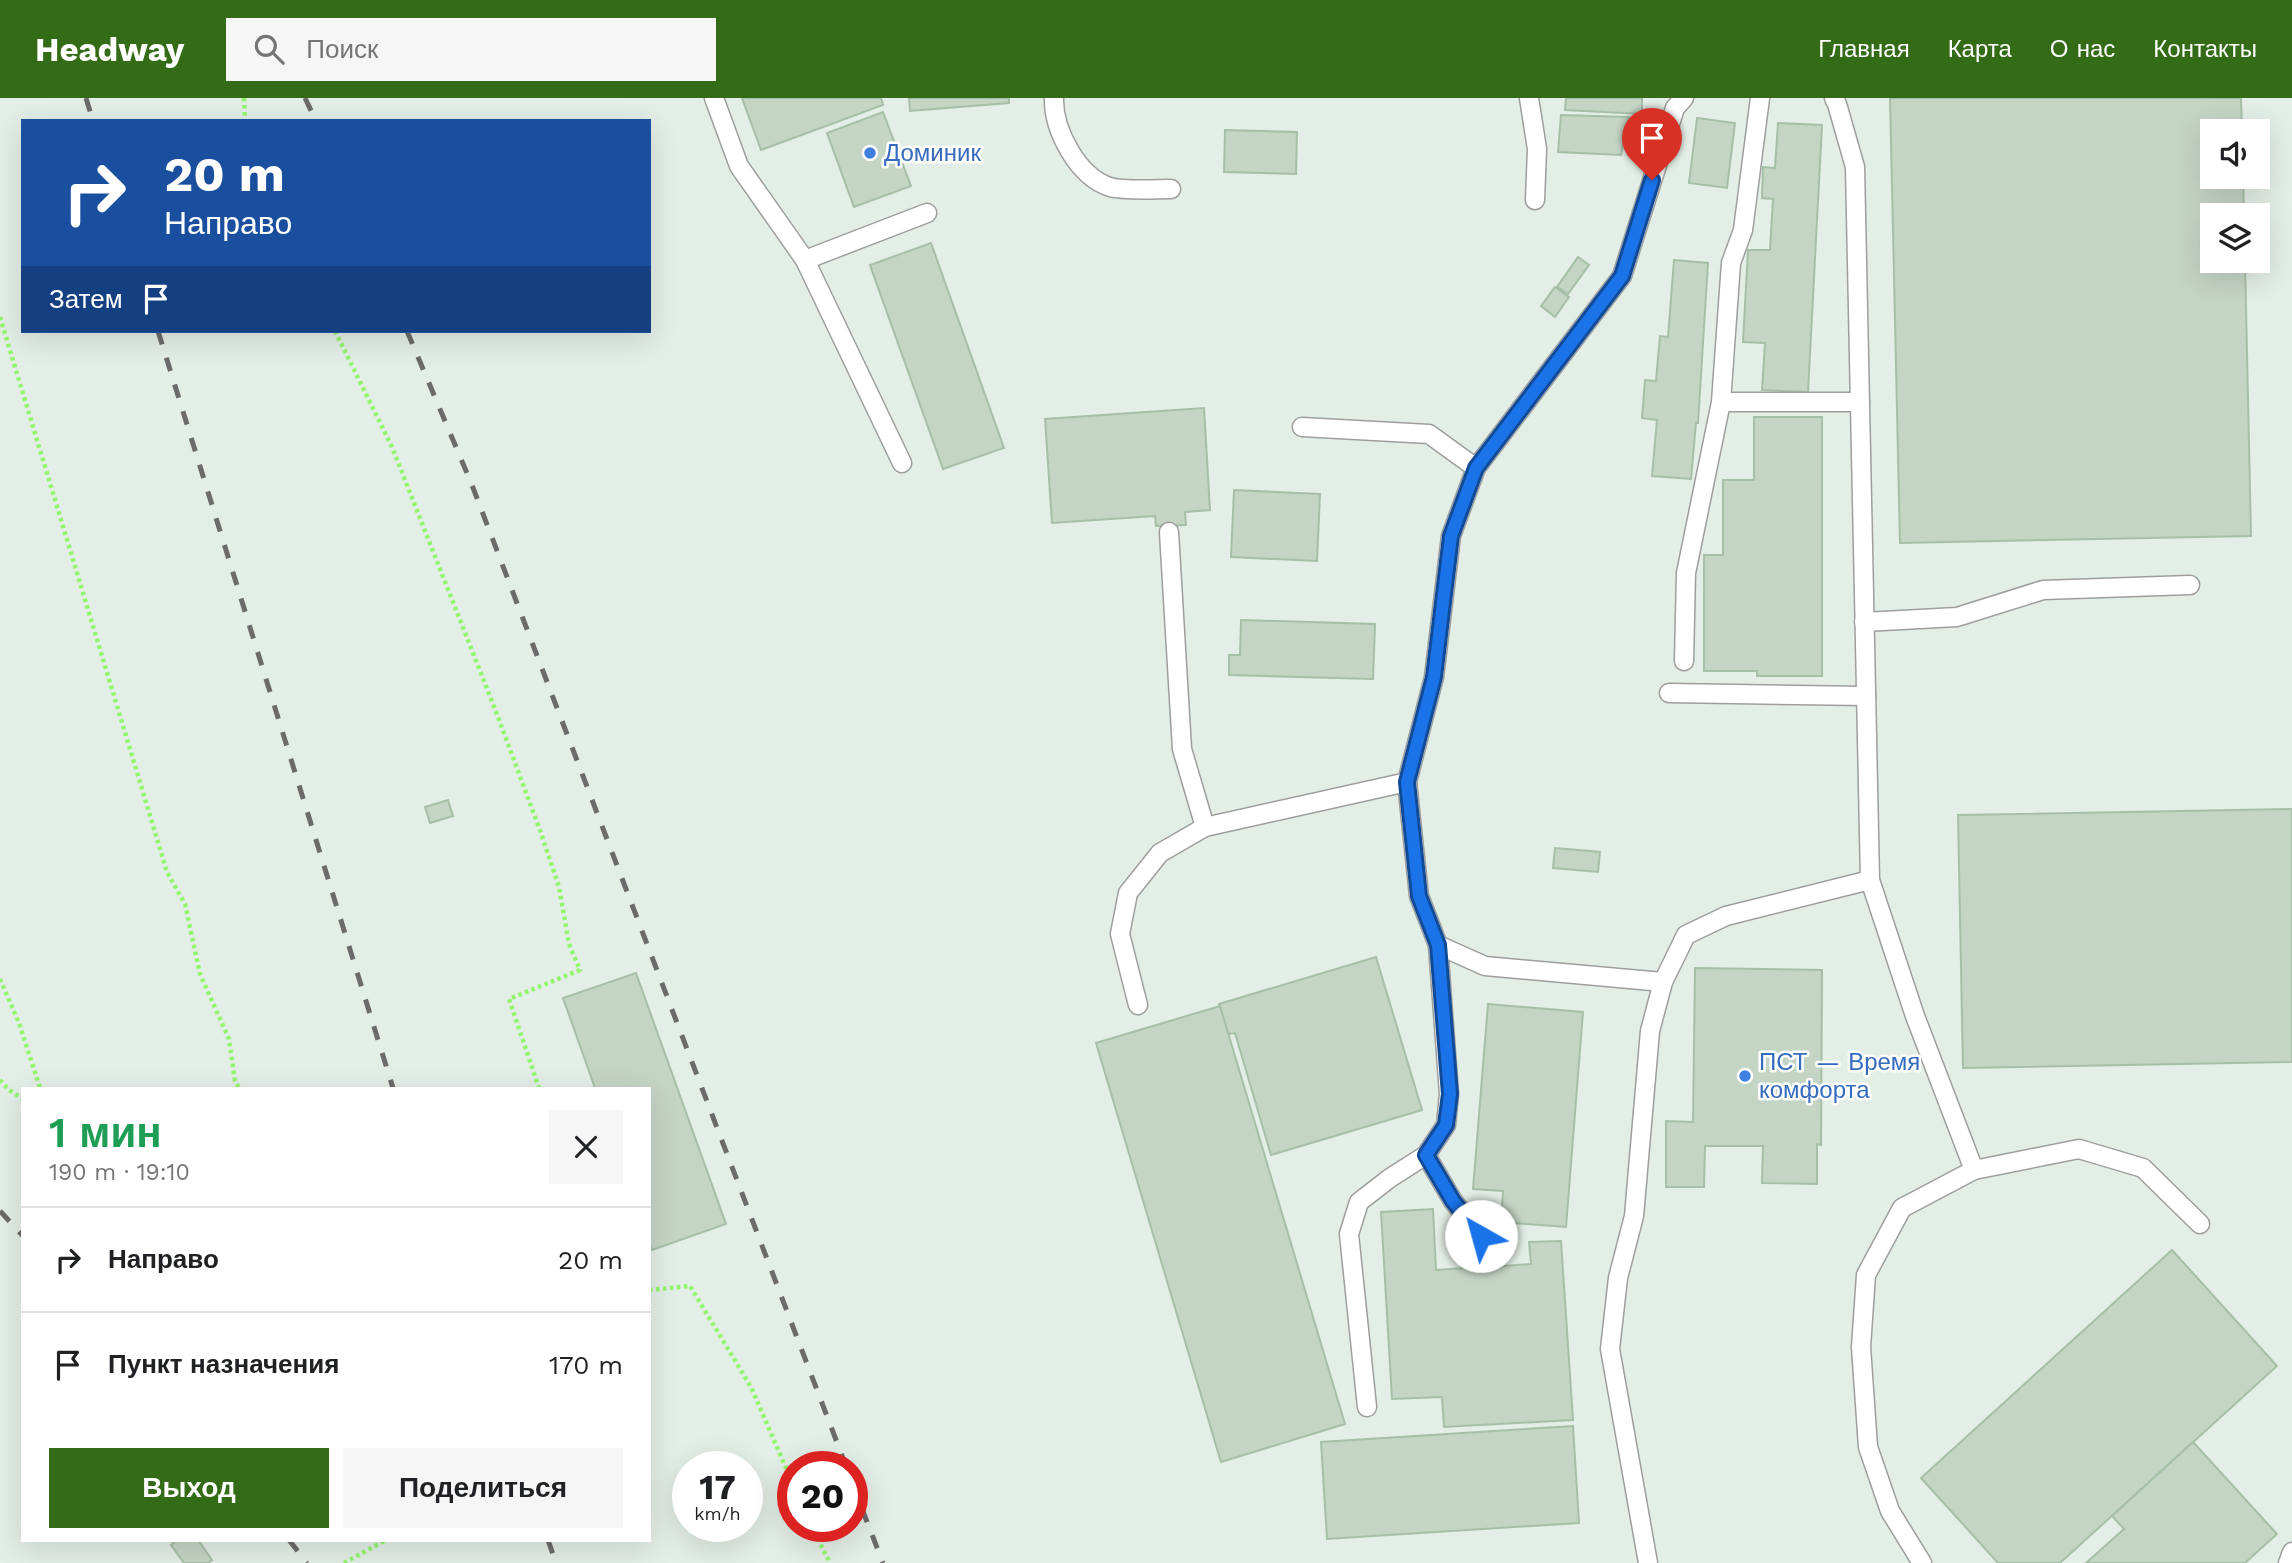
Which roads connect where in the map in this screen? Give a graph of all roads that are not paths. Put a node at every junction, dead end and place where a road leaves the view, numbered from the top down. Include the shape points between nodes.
1 (714, 98) edge
2 (1054, 98) edge
3 (1529, 98) edge
4 (1685, 98) edge
5 (1760, 98) edge
6 (1834, 98) edge
7 (1171, 189) dead end
8 (1535, 200) dead end
9 (927, 213) dead end
10 (805, 260) junction
11 (1721, 402) junction
12 (1860, 402) junction
13 (1302, 427) dead end
14 (902, 463) dead end
15 (1476, 468) junction
16 (1169, 532) dead end
17 (2190, 585) dead end
18 (1864, 622) junction
19 (1684, 661) dead end
20 (1669, 693) dead end
21 (1866, 696) junction
22 (1407, 782) junction
23 (1205, 827) junction
24 (1870, 880) junction
25 (1438, 945) junction
26 (1663, 982) junction
27 (1138, 1005) dead end
28 (1426, 1155) junction
29 (1974, 1170) junction
30 (2200, 1224) dead end
31 (1481, 1236) dead end
32 (1367, 1407) dead end
33 (2292, 1552) edge
34 (1648, 1563) edge
35 (1922, 1563) edge
36 (2288, 1563) edge

1 - 10 lane via 739,166
2 - 7 lane via 1064,142 1082,169 1110,187
3 - 8 lane via 1537,149
4 - 15 lane via 1675,108 1622,276
5 - 11 lane via 1743,230 1731,263
6 - 12 lane via 1855,167
9 - 10 lane
10 - 14 lane
11 - 12 lane
11 - 19 lane via 1686,573
12 - 18 lane
13 - 15 lane via 1429,434
15 - 22 lane via 1451,536 1434,677
16 - 23 lane via 1182,749
17 - 18 lane via 2043,590 1957,617
18 - 21 lane
20 - 21 lane
21 - 24 lane
22 - 23 lane
22 - 25 lane via 1419,896
23 - 27 lane via 1160,853 1128,893 1120,934
24 - 26 lane via 1726,916 1686,935
24 - 29 lane via 1915,1016
25 - 26 lane via 1485,966
25 - 28 lane via 1450,1094 1446,1125
26 - 34 lane via 1650,1031 1634,1216 1618,1278 1610,1349
28 - 31 lane via 1453,1201
28 - 32 lane via 1359,1202 1349,1234
29 - 30 lane via 2079,1149 2143,1168
29 - 35 lane via 1902,1208 1866,1275 1861,1347 1868,1447 1889,1511
33 - 36 lane

